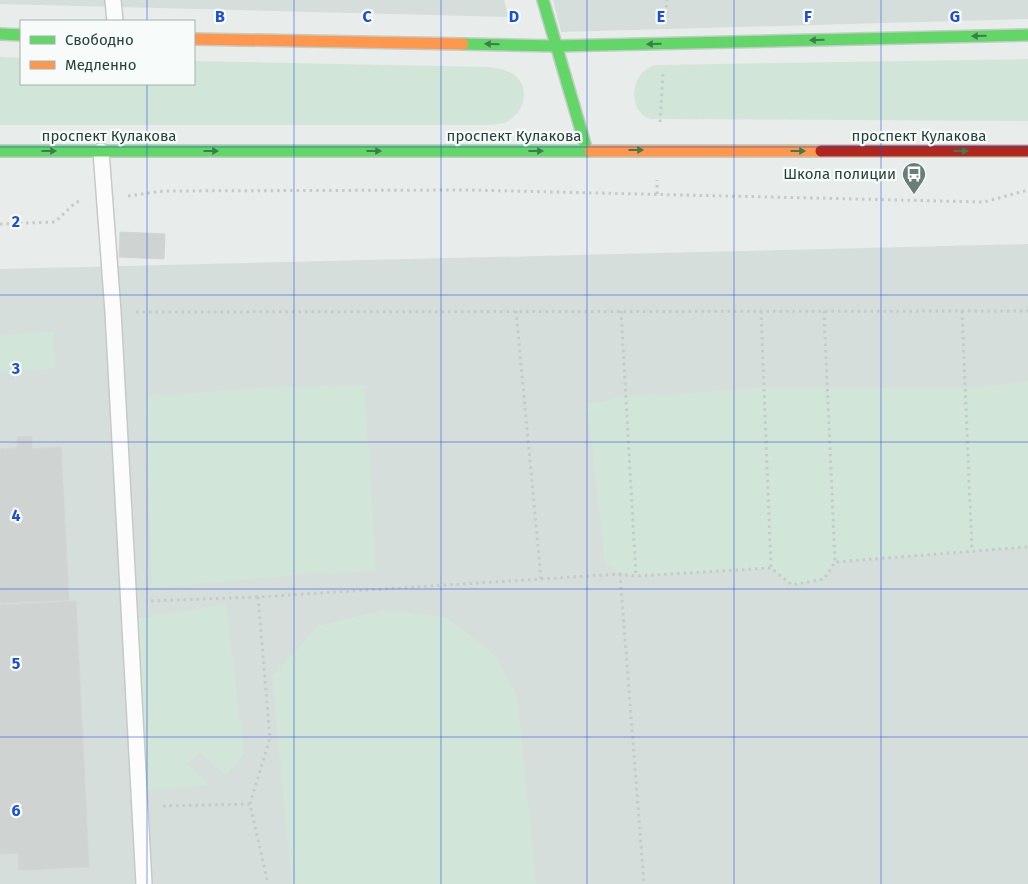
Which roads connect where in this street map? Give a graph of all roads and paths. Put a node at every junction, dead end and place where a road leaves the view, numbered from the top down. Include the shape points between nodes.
1 (113, 0) edge
2 (543, 0) edge
3 (667, 0) edge
4 (115, 20) edge
5 (0, 34) edge
6 (20, 35) edge
7 (1028, 35) edge
8 (195, 39) edge
9 (665, 43) junction
10 (556, 46) junction
11 (587, 150) junction
12 (658, 150) junction
13 (0, 151) edge
14 (101, 151) junction
15 (1028, 151) edge
16 (1028, 190) edge
17 (657, 194) junction
18 (105, 198) junction
19 (0, 224) edge
20 (516, 311) junction
21 (621, 311) junction
22 (761, 311) junction
23 (824, 311) junction
24 (962, 311) junction
25 (1028, 311) edge
26 (113, 312) junction
27 (1028, 547) edge
28 (972, 551) junction
29 (835, 562) junction
30 (771, 568) junction
31 (620, 574) junction
32 (636, 576) junction
33 (541, 579) junction
34 (258, 597) junction
35 (128, 602) junction
36 (250, 804) junction
37 (140, 807) junction
38 (144, 884) edge
39 (268, 884) edge
40 (644, 884) edge

1 - 4 lane
2 - 10 main road
3 - 9 path
5 - 6 main road
7 -> 9 main road
10 -> 8 main road
9 -> 10 main road
9 - 12 path
10 - 11 main road
11 -> 12 main road, проспект Кулакова
14 -> 11 main road, проспект Кулакова
12 -> 15 main road, проспект Кулакова
12 - 17 path
13 -> 14 main road, проспект Кулакова
14 - 18 lane
16 - 17 path via 984,202
17 - 18 path via 468,190 173,191
18 - 19 path via 76,202 56,222
18 - 26 lane
20 - 21 path
20 - 26 path
20 - 33 path
21 - 22 path
21 - 32 path
22 - 23 path
22 - 30 path
23 - 24 path
23 - 29 path
24 - 25 path
24 - 28 path
26 - 35 lane
27 - 28 path
28 - 29 path
29 - 30 path via 824,579 792,585
30 - 32 path
31 - 32 path
31 - 33 path
31 - 40 path
33 - 34 path
34 - 35 path
34 - 36 path via 270,738
35 - 37 lane
36 - 37 path
36 - 39 path
37 - 38 lane

